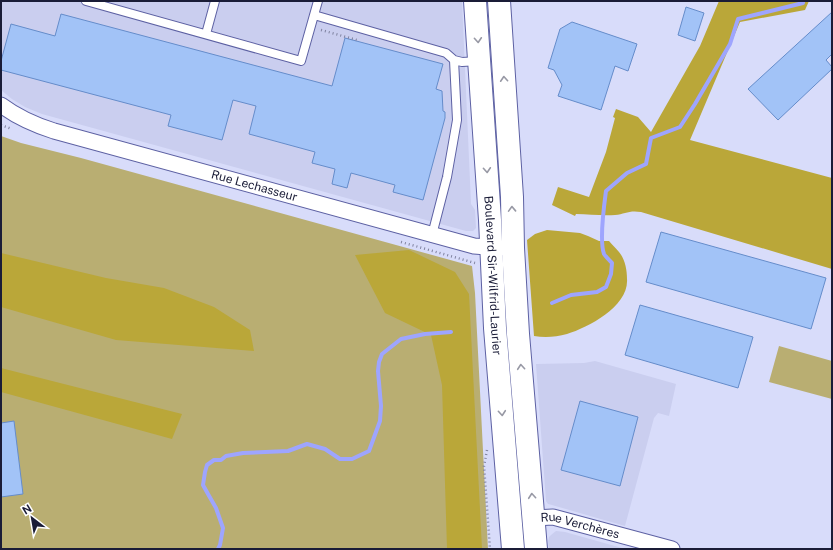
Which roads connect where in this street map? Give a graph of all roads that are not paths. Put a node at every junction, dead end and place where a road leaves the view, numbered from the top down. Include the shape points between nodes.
1 (86, 1) edge
2 (215, 1) edge
3 (318, 1) edge
4 (475, 1) edge
5 (499, 1) edge
6 (314, 15) junction
7 (206, 34) junction
8 (454, 60) junction
9 (480, 61) junction
10 (1, 105) edge
11 (432, 235) junction
12 (492, 248) junction
13 (514, 248) junction
14 (534, 518) junction
15 (513, 549) edge
16 (536, 549) edge
17 (672, 549) edge

1 - 7 lane
2 - 7 lane
3 - 6 lane
4 -> 9 main road, Boulevard Sir-Wilfrid-Laurier
13 -> 5 main road, Boulevard Sir-Wilfrid-Laurier
6 - 7 lane via 301,61
6 - 8 lane via 446,53
8 - 9 lane
8 - 11 lane via 457,120 448,176
9 -> 12 main road, Boulevard Sir-Wilfrid-Laurier
10 - 11 street, Rue Lechasseur via 31,123 54,131
11 - 12 street, Rue Lechasseur
12 - 13 street, Rue Lechasseur
12 -> 15 main road, Boulevard Sir-Wilfrid-Laurier via 495,328
14 -> 13 main road, Boulevard Sir-Wilfrid-Laurier via 518,334
14 - 16 main road, Boulevard Sir-Wilfrid-Laurier
14 - 17 street, Rue Verchères via 553,517

